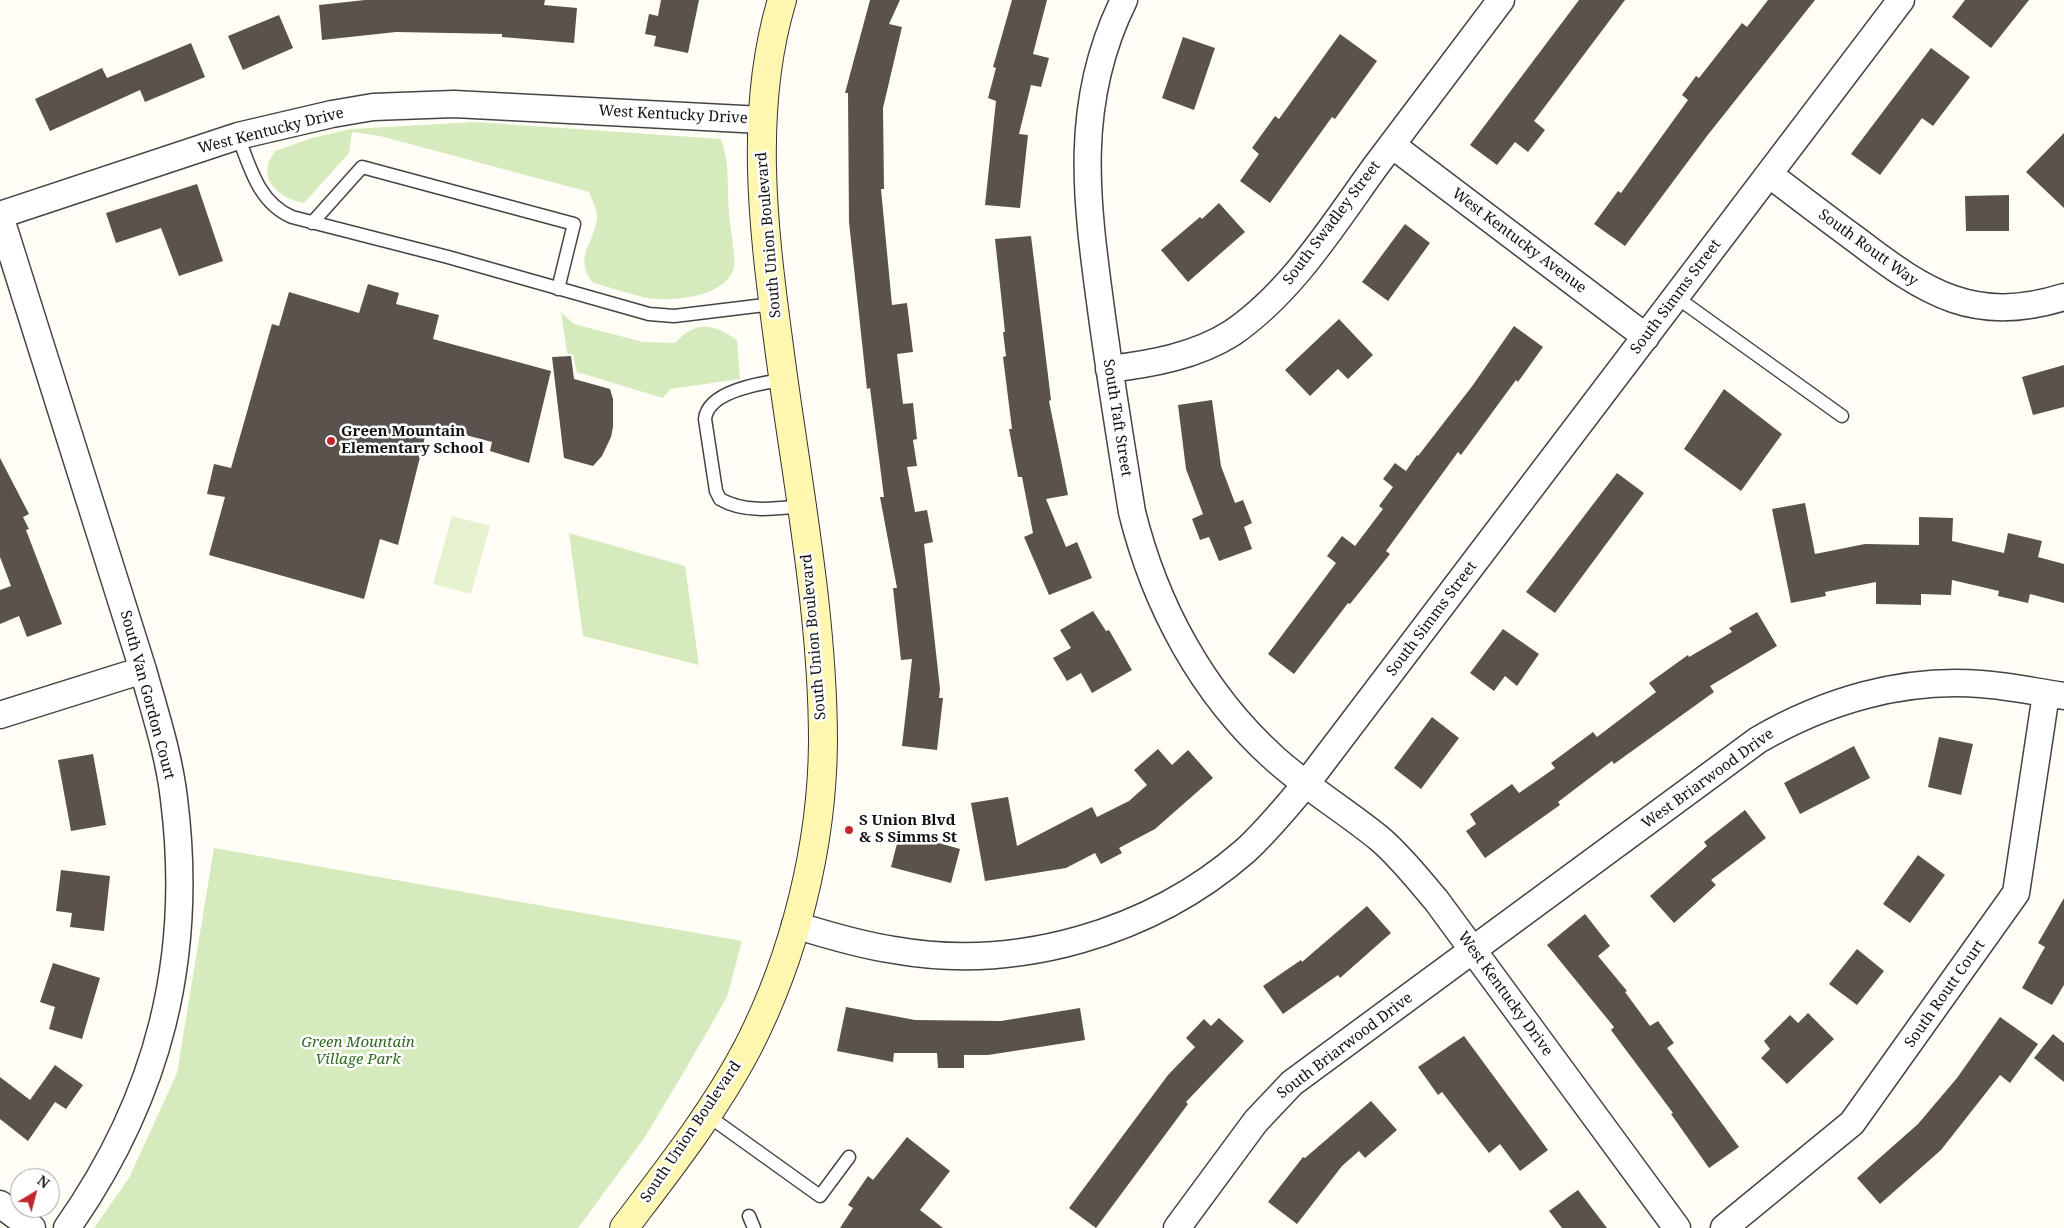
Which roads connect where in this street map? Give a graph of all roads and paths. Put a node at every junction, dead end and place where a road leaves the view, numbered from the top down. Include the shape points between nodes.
1 (782, 0) edge
2 (1124, 0) edge
3 (1501, 0) edge
4 (1901, 0) edge
5 (762, 120) junction
6 (238, 136) junction
7 (1392, 145) junction
8 (1769, 174) junction
9 (0, 216) edge
10 (312, 223) junction
11 (558, 289) junction
12 (1676, 296) junction
13 (2064, 297) edge
14 (773, 304) junction
15 (1646, 337) junction
16 (1109, 369) junction
17 (783, 380) junction
18 (1842, 416) dead end
19 (800, 506) junction
20 (143, 670) junction
21 (2055, 695) edge
22 (0, 715) edge
23 (1306, 784) junction
24 (794, 926) junction
25 (1473, 951) junction
26 (707, 1114) junction
27 (849, 1156) dead end
28 (0, 1204) edge
29 (749, 1216) dead end
30 (1184, 1225) edge
31 (32, 1228) edge
32 (67, 1228) edge
33 (624, 1228) edge
34 (754, 1228) edge
35 (1676, 1228) edge
36 (1724, 1228) edge

1 - 5 main road, South Union Boulevard via 771,44
2 - 16 street, South Taft Street via 1102,54 1087,132 1086,171 1092,241
3 - 7 street, South Swadley Street
4 - 8 street, South Simms Street
5 - 6 street, West Kentucky Drive via 411,104 332,114
5 - 14 main road, South Union Boulevard via 765,223
6 - 9 street, West Kentucky Drive
6 - 10 lane via 266,199 282,213
7 - 15 street, West Kentucky Avenue
7 - 16 street, South Swadley Street via 1293,276 1253,316 1231,333 1180,356
8 - 12 street, South Simms Street
8 - 13 street, South Routt Way via 1898,271 1936,294 1994,308 2031,306
9 - 20 street, South Van Gordon Court
10 - 11 lane
10 - 11 lane via 362,167 564,221 574,224
11 - 14 lane via 674,316
12 - 15 street, South Simms Street
12 - 18 lane
14 - 17 main road, South Union Boulevard
15 - 23 street, South Simms Street
16 - 23 street, South Taft Street via 1132,512 1143,556 1172,624 1217,694 1245,728
17 - 19 main road, South Union Boulevard
17 - 19 lane via 759,383 724,395 706,412 707,428 716,492 720,500 743,507 775,509
19 - 24 main road, South Union Boulevard via 818,647 823,744 816,823 803,898
20 - 22 street
20 - 32 street, South Van Gordon Court via 164,746 175,805 179,857 175,962 165,1018 142,1092 106,1168
21 - 25 street, West Briarwood Drive via 1982,684 1917,685 1862,696 1807,714 1758,740
21 - 36 street, South Routt Court via 2016,893 1852,1123
23 - 24 street, South Simms Street via 1246,850 1220,872 1150,913 1077,941 1007,954 928,954 894,950
23 - 25 street, West Kentucky Drive via 1400,858
24 - 26 main road, South Union Boulevard via 754,1035
25 - 30 street, South Briarwood Drive via 1292,1083 1256,1121
25 - 35 street, West Kentucky Drive
26 - 27 lane via 820,1196
26 - 33 main road, South Union Boulevard
28 - 31 street
29 - 34 lane

